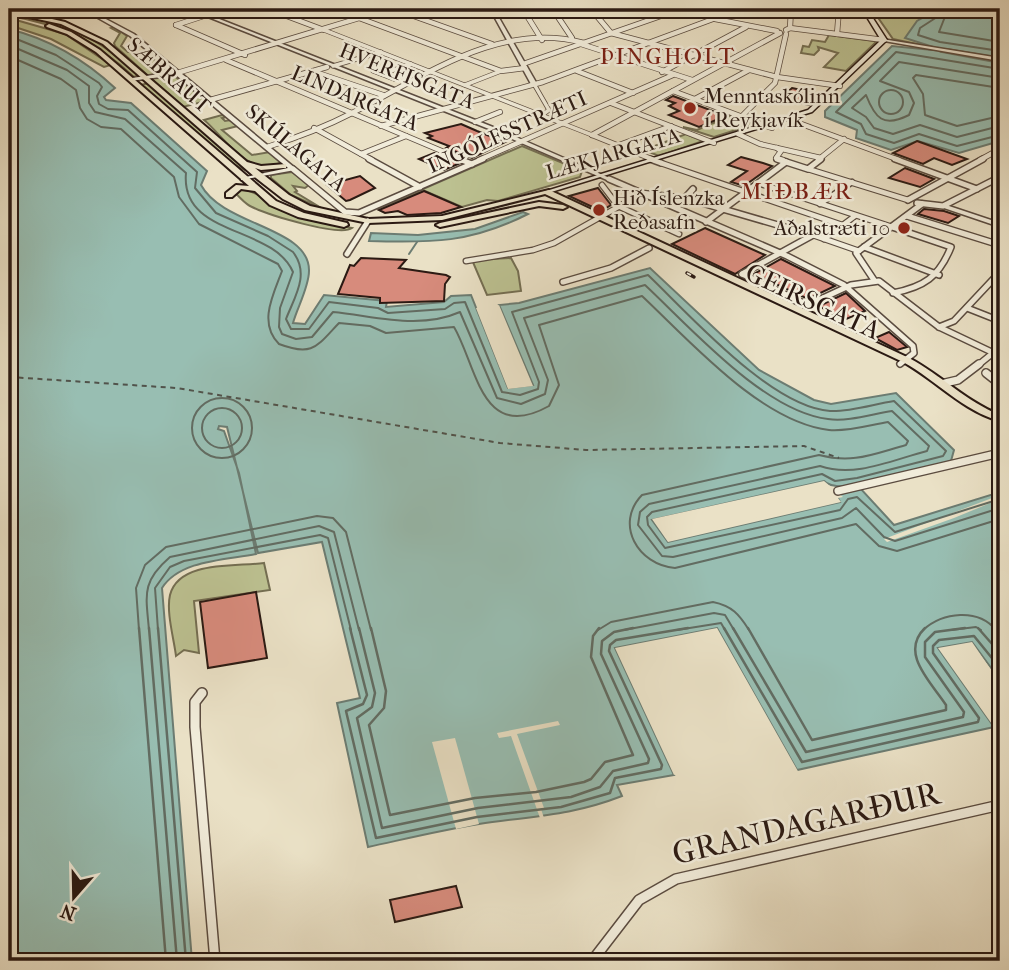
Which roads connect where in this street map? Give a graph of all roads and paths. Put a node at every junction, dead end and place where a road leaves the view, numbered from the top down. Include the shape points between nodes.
1 (84, 9) edge
2 (190, 9) edge
3 (225, 9) edge
4 (268, 9) edge
5 (335, 9) edge
6 (391, 9) edge
7 (589, 9) edge
8 (681, 9) edge
9 (740, 9) edge
10 (791, 9) edge
11 (839, 9) edge
12 (867, 9) edge
13 (552, 10) edge
14 (9, 11) edge
15 (524, 11) edge
16 (494, 12) edge
17 (205, 15) junction
18 (9, 17) edge
19 (360, 18) junction
20 (420, 18) junction
21 (714, 19) junction
22 (746, 27) junction
23 (324, 30) junction
24 (784, 31) junction
25 (613, 33) junction
26 (837, 34) junction
27 (572, 38) junction
28 (542, 40) junction
29 (884, 40) junction
30 (510, 42) junction
31 (649, 43) junction
32 (279, 44) junction
33 (492, 44) junction
34 (582, 44) junction
35 (381, 52) junction
36 (246, 55) junction
37 (694, 55) junction
38 (612, 57) junction
39 (465, 58) junction
40 (226, 60) junction
41 (1000, 60) edge
42 (724, 63) junction
43 (411, 64) junction
44 (330, 66) junction
45 (524, 66) junction
46 (576, 70) junction
47 (750, 70) junction
48 (312, 71) junction
49 (373, 71) dead end
50 (501, 71) junction
51 (433, 72) junction
52 (662, 72) junction
53 (177, 73) junction
54 (382, 74) junction
55 (673, 75) junction
56 (777, 77) junction
57 (148, 79) junction
58 (394, 79) dead end
59 (692, 80) junction
60 (276, 81) junction
61 (134, 82) junction
62 (534, 83) junction
63 (465, 85) junction
64 (840, 86) junction
65 (394, 90) junction
66 (673, 91) junction
67 (633, 93) junction
68 (384, 95) junction
69 (492, 95) junction
70 (695, 99) junction
71 (210, 100) junction
72 (611, 103) junction
73 (442, 109) junction
74 (635, 111) junction
75 (349, 112) junction
76 (500, 112) dead end
77 (542, 115) junction
78 (742, 116) junction
79 (791, 120) junction
80 (474, 122) junction
81 (566, 124) junction
82 (381, 125) junction
83 (671, 126) junction
84 (769, 127) junction
85 (314, 128) junction
86 (592, 135) junction
87 (406, 136) junction
88 (741, 136) junction
89 (844, 139) junction
90 (524, 142) junction
91 (714, 143) junction
92 (619, 145) junction
93 (267, 147) junction
94 (777, 148) junction
95 (998, 150) edge
96 (361, 155) junction
97 (821, 158) junction
98 (659, 162) junction
99 (786, 162) junction
100 (245, 163) junction
101 (472, 164) junction
102 (289, 167) junction
103 (808, 169) junction
104 (258, 174) junction
105 (945, 177) junction
106 (1000, 177) edge
107 (242, 178) junction
108 (605, 180) junction
109 (852, 182) junction
110 (758, 183) junction
111 (420, 187) junction
112 (254, 189) junction
113 (693, 189) dead end
114 (977, 189) junction
115 (745, 192) junction
116 (229, 195) dead end
117 (546, 195) junction
118 (639, 195) junction
119 (685, 198) junction
120 (908, 200) junction
121 (820, 204) junction
122 (922, 204) junction
123 (943, 206) junction
124 (563, 207) junction
125 (620, 207) junction
126 (725, 208) junction
127 (504, 211) junction
128 (352, 213) joint
129 (856, 216) junction
130 (907, 216) junction
131 (706, 222) junction
132 (599, 223) junction
133 (366, 224) junction
134 (842, 225) junction
135 (1000, 225) edge
136 (892, 227) junction
137 (679, 234) dead end
138 (813, 235) junction
139 (824, 239) junction
140 (1000, 245) edge
141 (653, 247) junction
142 (861, 249) junction
143 (347, 254) dead end
144 (781, 255) junction
145 (466, 261) dead end
146 (1000, 272) edge
147 (939, 275) junction
148 (874, 280) junction
149 (563, 282) dead end
150 (847, 286) junction
151 (893, 293) junction
152 (967, 308) junction
153 (1000, 321) edge
154 (939, 327) junction
155 (997, 355) edge
156 (903, 362) junction
157 (986, 373) dead end
158 (945, 383) junction
159 (1000, 384) edge
160 (1000, 420) edge
161 (1000, 453) edge
162 (838, 491) dead end
163 (202, 693) dead end
164 (1000, 805) edge
165 (215, 961) edge
166 (592, 961) edge

1 - 53 street, SKÚLAGATA via 132,36
2 - 17 street, HVERFISGATA
3 - 17 street
4 - 23 street
5 - 19 street
6 - 19 street
6 - 20 street
7 - 13 street
7 - 25 street
8 - 25 street
9 - 21 street
10 - 24 street
11 - 26 street
12 - 29 main road
13 - 15 street
13 - 27 street
14 - 57 main road, SÆBRAUT via 86,32
15 - 16 street
15 - 28 street
16 - 20 street
16 - 30 street
17 - 32 street, HVERFISGATA
17 - 36 street via 176,25
18 - 61 main road, SÆBRAUT via 69,33
19 - 23 street
19 - 39 street
20 - 33 street
21 - 22 street
21 - 31 street
22 - 24 street
22 - 37 street
23 - 32 street
23 - 35 street
24 - 26 street
24 - 42 street
24 - 56 street via 788,35
25 - 31 street
25 - 34 street
26 - 29 street
27 - 28 street
27 - 34 street
28 - 30 street
29 - 41 street
29 - 64 main road
30 - 33 street
30 - 45 street
31 - 37 street
31 - 38 street
32 - 36 street
32 - 44 street, HVERFISGATA
33 - 39 street
34 - 38 street
34 - 45 street
35 - 43 street
35 - 44 street
36 - 40 street
37 - 42 street
37 - 52 street
38 - 46 street
38 - 52 street
39 - 50 street
39 - 51 street
40 - 53 street
40 - 60 street, LINDARGATA
42 - 47 street
42 - 59 street
43 - 51 street
43 - 54 street
44 - 48 street
44 - 65 street, HVERFISGATA
45 - 50 street
45 - 62 street
46 - 62 street
46 - 67 street
47 - 56 street
47 - 70 street
48 - 60 street
48 - 68 street
49 - 54 street
50 - 63 street
51 - 63 street
51 - 65 street
52 - 55 street
53 - 57 street
53 - 71 street, SKÚLAGATA
54 - 58 street
55 - 59 street
55 - 67 street, INGÓLFSSTRÆTI
56 - 64 street
56 - 78 street via 772,88
57 - 61 street
57 - 100 main road, SÆBRAUT
59 - 66 street
60 - 71 street
60 - 75 street, LINDARGATA
61 - 107 main road, SÆBRAUT
62 - 69 street
62 - 77 street via 549,110
63 - 69 street
64 - 79 main road, LÆKJARGATA via 816,110
65 - 68 street
65 - 73 street, HVERFISGATA
66 - 70 street
66 - 74 street
67 - 72 street, INGÓLFSSTRÆTI
68 - 75 street
69 - 73 street
69 - 77 street
70 - 78 street
71 - 93 street, SKÚLAGATA
72 - 74 street
72 - 81 street, INGÓLFSSTRÆTI
73 - 80 street, HVERFISGATA
73 - 82 street
74 - 83 street
74 - 86 street
75 - 82 street, LINDARGATA
75 - 85 street
76 - 80 street
77 - 81 street
78 - 84 street
79 - 84 main road, LÆKJARGATA
79 - 89 street
80 - 90 street, HVERFISGATA
81 - 86 street
81 - 90 street, INGÓLFSSTRÆTI
82 - 87 street, LINDARGATA
83 - 91 street
83 - 92 street
84 - 88 main road, LÆKJARGATA
85 - 93 street
85 - 96 street
86 - 92 street
87 - 96 street
87 - 101 street, LINDARGATA
88 - 91 main road, LÆKJARGATA
88 - 94 street
88 - 98 main road, LÆKJARGATA
89 - 97 street
89 - 105 street
90 - 101 street, INGÓLFSSTRÆTI
90 - 108 street, HVERFISGATA
91 - 98 main road, LÆKJARGATA
92 - 98 street
93 - 102 street, SKÚLAGATA
94 - 97 street
94 - 99 street via 781,151 776,158
95 - 105 street
96 - 111 street
97 - 103 street
98 - 108 main road, LÆKJARGATA
98 - 115 street
99 - 103 street
99 - 110 street
100 - 102 main road
100 - 104 main road, SÆBRAUT
101 - 111 street, INGÓLFSSTRÆTI
102 - 104 street
102 - 128 street, SKÚLAGATA
103 - 109 street
104 - 107 street
104 - 133 main road, SÆBRAUT via 308,208
105 - 114 street
105 - 120 street
106 - 114 street
107 - 112 main road, SÆBRAUT
108 - 117 main road, LÆKJARGATA
108 - 118 street
108 - 125 street
109 - 120 street
109 - 121 street
110 - 115 street
110 - 121 street
111 - 128 street, INGÓLFSSTRÆTI
112 - 116 main road via 239,187
112 - 133 main road, SÆBRAUT via 300,215
113 - 119 street
114 - 123 street
115 - 126 street
115 - 134 street
117 - 124 main road, GEIRSGATA
117 - 127 main road
117 - 132 main road, GEIRSGATA
117 - 133 main road via 442,218
118 - 119 street via 649,192
118 - 125 street
118 - 131 street
119 - 126 street
120 - 122 street
121 - 129 street
122 - 123 street
122 - 130 street
123 - 135 street
124 - 127 main road, GEIRSGATA via 539,204
124 - 132 main road, GEIRSGATA
125 - 132 street
125 - 137 street
126 - 131 street
126 - 138 street
127 - 133 main road via 436,226
129 - 134 street
129 - 136 street
130 - 136 street
130 - 140 street
131 - 144 street
132 - 141 main road, GEIRSGATA
132 - 145 street via 533,250
133 - 143 street
134 - 139 street
136 - 142 street
136 - 147 street via 950,250
138 - 139 street
138 - 144 street
139 - 142 street
141 - 149 street via 611,268
141 - 156 main road, GEIRSGATA
142 - 147 street
142 - 148 street via 856,256
144 - 150 street
144 - 150 street via 742,274 808,305
146 - 152 street via 992,286
147 - 151 street via 923,286
148 - 150 street
148 - 151 street
150 - 156 street via 913,346 914,353
151 - 154 street
152 - 153 street
152 - 154 street via 952,323
154 - 155 street
155 - 158 street via 958,380
156 - 158 main road, GEIRSGATA
156 - 160 main road, GEIRSGATA via 977,413
157 - 159 street
158 - 160 main road, GEIRSGATA
161 - 162 street
163 - 165 street via 195,702 195,727
164 - 166 street, GRANDAGARÐUR via 684,876 652,889

